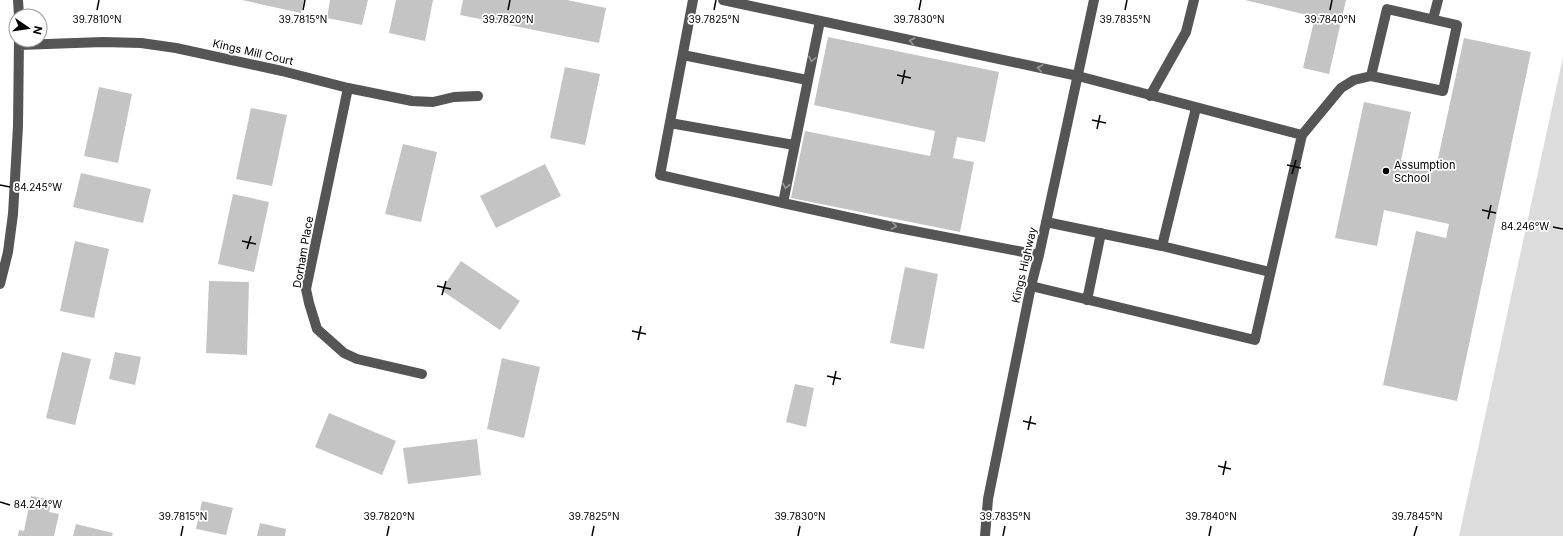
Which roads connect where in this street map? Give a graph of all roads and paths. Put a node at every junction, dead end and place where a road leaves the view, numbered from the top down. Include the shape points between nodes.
1 (693, 0) edge
2 (723, 0) edge
3 (1094, 0) edge
4 (1194, 0) edge
5 (1438, 0) edge
6 (1433, 20) junction
7 (820, 21) junction
8 (48, 42) edge
9 (19, 48) edge
10 (683, 56) junction
11 (1078, 76) junction
12 (1371, 76) junction
13 (807, 80) junction
14 (348, 88) junction
15 (478, 96) dead end
16 (1150, 96) junction
17 (1196, 108) junction
18 (670, 123) junction
19 (1302, 135) junction
20 (794, 145) junction
21 (783, 203) junction
22 (1046, 222) junction
23 (1101, 233) junction
24 (1162, 246) junction
25 (4, 252) edge
26 (1039, 255) junction
27 (1270, 272) junction
28 (0, 284) edge
29 (1030, 286) junction
30 (1087, 300) junction
31 (422, 374) dead end
32 (985, 536) edge

1 - 10 street
2 - 7 street
3 - 11 street, Kings Highway
4 - 16 street via 1186,32
5 - 6 street
6 - 12 street via 1387,9
6 - 12 street via 1457,25 1442,91
11 -> 7 street
7 -> 13 street
8 - 14 street, Kings Mill Court via 141,43 176,48
9 - 25 street via 13,214
10 - 13 street
10 - 18 street
11 - 16 street
11 - 22 street, Kings Highway
12 - 19 street via 1354,80 1341,88
13 - 20 street
14 - 15 street, Kings Mill Court via 433,102 454,97
14 - 31 street, Dorham Place via 306,289 308,303 317,329 344,353 357,359
16 - 17 street
17 - 19 street
17 - 24 street
18 - 20 street
18 - 21 street via 660,175
19 - 27 street
20 -> 21 street
21 -> 26 street
22 - 23 street
22 - 26 street, Kings Highway
23 - 24 street
23 - 30 street
24 - 27 street
25 - 28 street
26 - 29 street, Kings Highway
27 - 30 street via 1255,340
29 - 30 street
29 - 32 street, Kings Highway via 988,499

